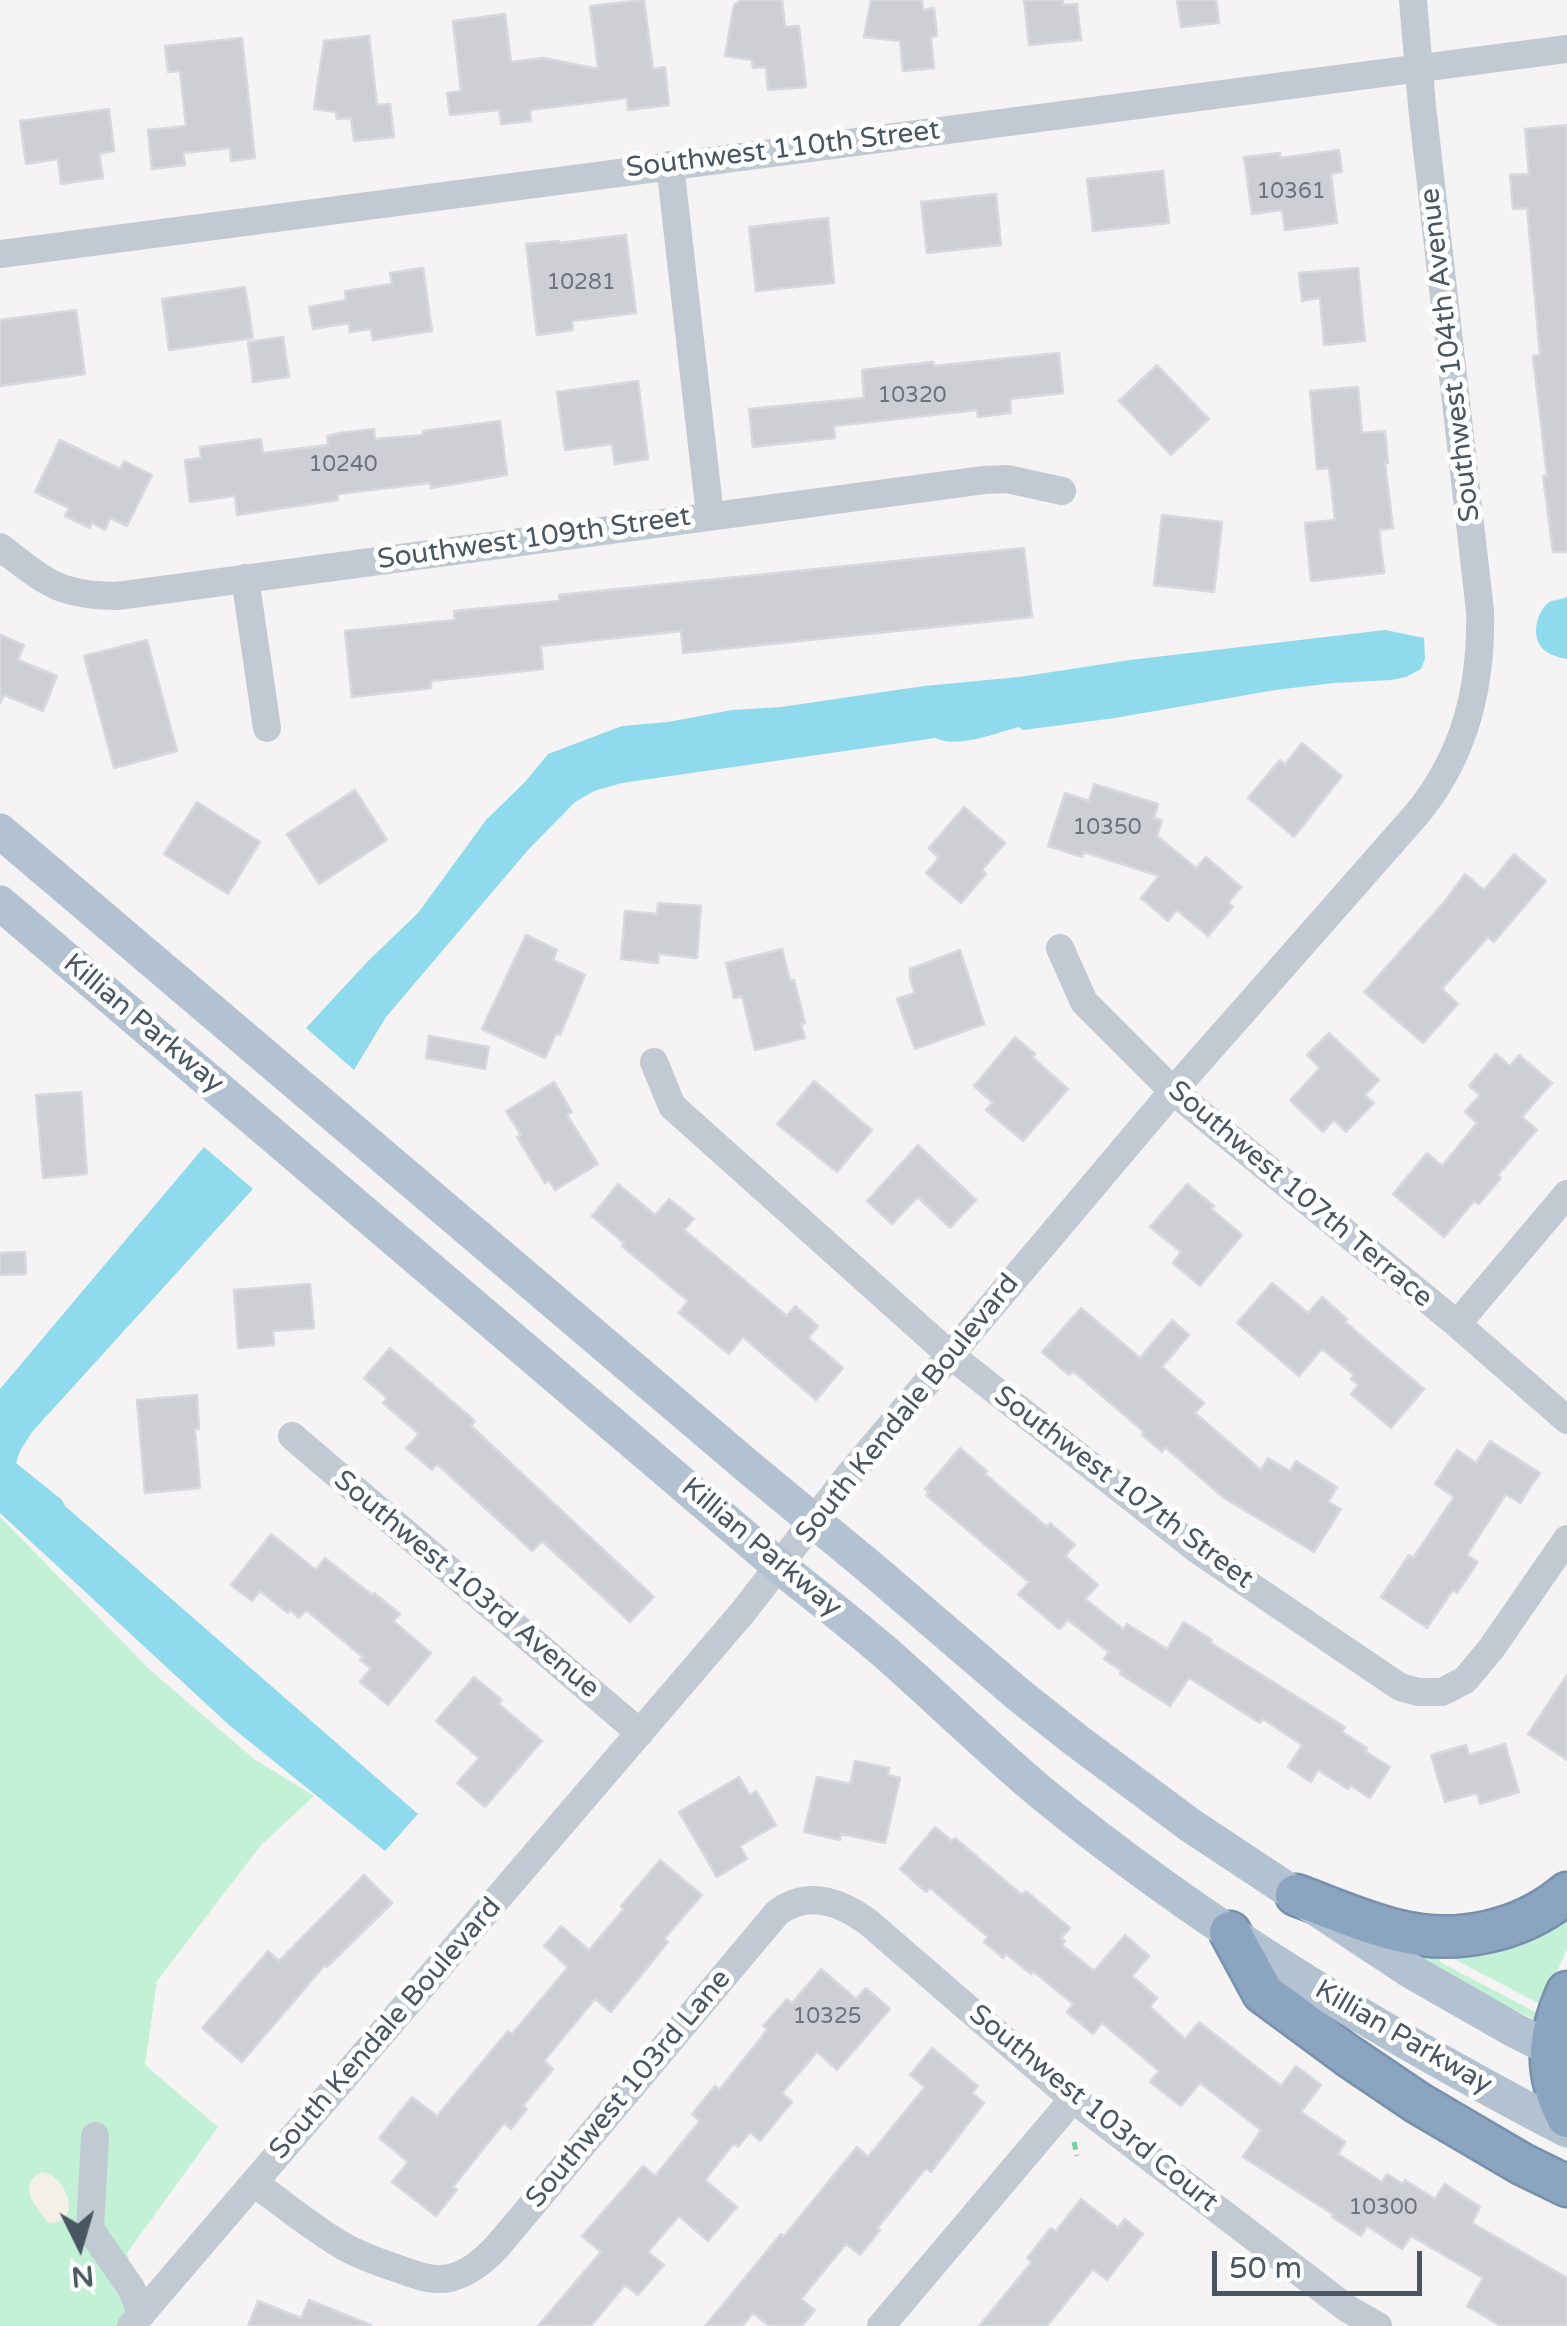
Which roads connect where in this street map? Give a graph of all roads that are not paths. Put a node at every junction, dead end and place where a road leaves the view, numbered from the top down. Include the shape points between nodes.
1 (1413, 0) edge
2 (1567, 50) edge
3 (1419, 69) junction
4 (670, 165) junction
5 (0, 254) edge
6 (1062, 491) dead end
7 (710, 515) junction
8 (8, 553) edge
9 (245, 578) junction
10 (1470, 710) joint
11 (267, 728) dead end
12 (0, 831) edge
13 (0, 903) edge
14 (1060, 948) dead end
15 (654, 1062) dead end
16 (1173, 1091) junction
17 (1567, 1194) edge
18 (1457, 1324) junction
19 (950, 1354) junction
20 (1567, 1420) edge
21 (292, 1436) dead end
22 (814, 1520) junction
23 (1567, 1538) edge
24 (780, 1566) junction
25 (640, 1733) junction
26 (1567, 1894) edge
27 (1296, 1896) junction
28 (807, 1900) joint
29 (1230, 1932) junction
30 (1567, 1992) edge
31 (1559, 2052) edge
32 (1073, 2100) junction
33 (1567, 2117) edge
34 (1567, 2130) edge
35 (95, 2136) dead end
36 (254, 2183) junction
37 (1567, 2186) edge
38 (1342, 2318) edge
39 (136, 2320) edge
40 (881, 2326) edge
41 (1378, 2326) edge

1 - 3 street, Southwest 104th Avenue
2 - 3 street, Southwest 110th Street
3 - 4 street, Southwest 110th Street
3 - 10 street, Southwest 104th Avenue via 1480,611
4 - 5 street, Southwest 110th Street
4 - 7 street
6 - 7 street, Southwest 109th Street via 996,478
7 - 9 street, Southwest 109th Street
8 - 9 street, Southwest 109th Street via 52,585 90,596
9 - 11 street
10 - 16 street, South Kendale Boulevard via 1452,763 1429,800
12 - 22 main road, Killian Parkway
13 - 24 main road, Killian Parkway
14 - 16 street, Southwest 107th Terrace via 1084,1002
15 - 19 street, Southwest 107th Street via 672,1106
16 - 18 street, Southwest 107th Terrace
16 - 19 street, South Kendale Boulevard
17 - 18 street
18 - 20 street, Southwest 107th Terrace
19 - 22 street, South Kendale Boulevard
19 - 23 street, Southwest 107th Street via 1200,1551 1400,1687 1442,1692 1473,1672
21 - 25 street, Southwest 103rd Avenue
22 - 24 street, South Kendale Boulevard
22 - 27 main road, Killian Parkway via 1076,1741
24 - 25 street, South Kendale Boulevard
24 - 29 main road, Killian Parkway via 1039,1790
25 - 36 street, South Kendale Boulevard
26 - 27 highway via 1506,1927 1445,1937 1399,1931
27 - 31 main road, Killian Parkway via 1409,1970
28 - 32 street, Southwest 103rd Court via 843,1906 868,1922
28 - 36 street, Southwest 103rd Lane via 778,1914 478,2265 450,2278 414,2274 351,2250
29 - 34 main road, Killian Parkway via 1367,2021
29 - 37 highway via 1263,1993 1418,2103
30 - 31 highway via 1557,2018
31 - 33 highway via 1552,2080
32 - 38 street, Southwest 103rd Court
32 - 40 street
35 - 39 street via 90,2229 131,2288
36 - 39 street, South Kendale Boulevard
38 - 41 street, Southwest 103rd Court

